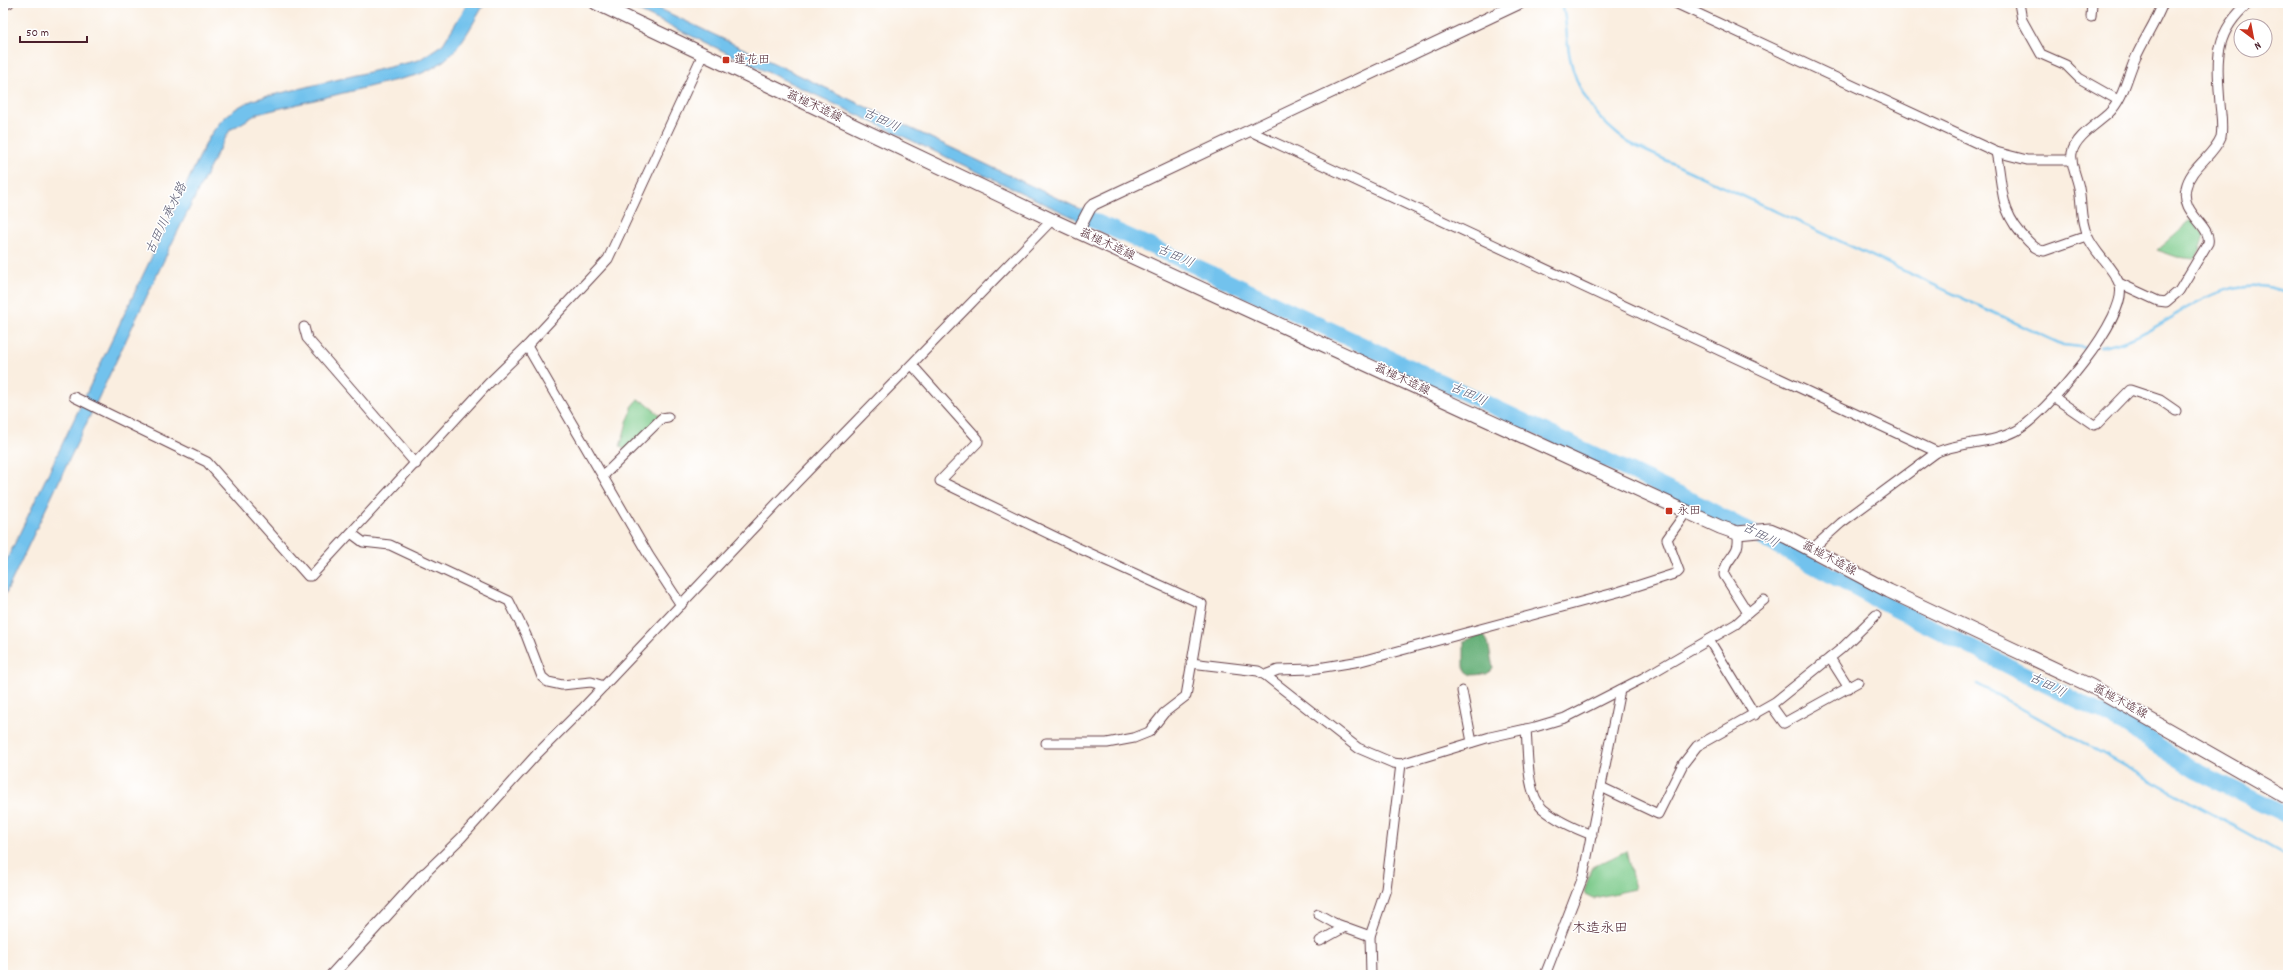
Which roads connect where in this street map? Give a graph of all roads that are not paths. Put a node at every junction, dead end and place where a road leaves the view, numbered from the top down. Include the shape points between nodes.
1 (9, 3) edge
2 (596, 3) edge
3 (1520, 3) edge
4 (1675, 3) edge
5 (2019, 3) edge
6 (2092, 3) edge
7 (2162, 3) edge
8 (2249, 3) edge
9 (3, 5) edge
10 (2091, 17) dead end
11 (703, 54) junction
12 (2118, 100) junction
13 (1250, 131) junction
14 (1996, 152) junction
15 (2072, 160) junction
16 (1052, 220) junction
17 (1079, 228) junction
18 (2087, 236) junction
19 (2119, 283) junction
20 (304, 327) dead end
21 (527, 346) junction
22 (912, 365) junction
23 (74, 396) dead end
24 (2055, 398) junction
25 (2176, 411) dead end
26 (668, 417) dead end
27 (1937, 452) junction
28 (416, 464) junction
29 (603, 476) junction
30 (1687, 511) junction
31 (351, 532) junction
32 (1738, 533) junction
33 (1811, 550) junction
34 (1764, 600) dead end
35 (681, 604) junction
36 (1748, 613) junction
37 (1876, 615) dead end
38 (1709, 640) junction
39 (1830, 658) junction
40 (1191, 663) junction
41 (1265, 675) junction
42 (1858, 682) dead end
43 (604, 686) junction
44 (1849, 688) junction
45 (1620, 690) junction
46 (1462, 691) dead end
47 (1771, 705) junction
48 (1755, 715) junction
49 (1526, 729) junction
50 (1472, 742) junction
51 (1046, 743) dead end
52 (1401, 764) junction
53 (1601, 787) junction
54 (2288, 798) edge
55 (1592, 835) junction
56 (424, 874) joint
57 (1318, 914) dead end
58 (1345, 927) junction
59 (1370, 936) junction
60 (1320, 941) dead end
61 (332, 975) edge
62 (1371, 975) edge
63 (1545, 975) edge

1 - 9 street
2 - 11 main road, 菰槌木造線
3 - 13 street
4 - 14 street
5 - 12 street via 2022,20 2041,54 2066,65 2079,78
6 - 10 street
7 - 12 street
8 - 19 street via 2231,20 2220,47 2221,138 2215,149 2192,173 2185,192 2187,207 2208,236 2208,243 2179,291 2166,302 2158,301
11 - 16 main road, 菰槌木造線
11 - 21 street via 613,252
12 - 15 street via 2109,113 2075,146
13 - 17 street via 1090,208
13 - 27 street
14 - 15 street via 2028,160
14 - 18 street via 2004,207 2018,230 2037,249 2044,251
15 - 18 street
16 - 17 main road, 菰槌木造線
16 - 22 street
17 - 30 main road, 菰槌木造線
18 - 19 street
19 - 24 street via 2119,300 2106,329
20 - 28 street via 307,338
21 - 28 street via 488,384
21 - 29 street
22 - 35 street
22 - 40 street via 978,439 970,451 940,481 1202,604
23 - 31 street via 207,462 308,576 311,576
24 - 25 street via 2094,425 2130,390 2160,400
24 - 27 street via 2033,419 2009,434
26 - 29 street via 662,418
27 - 33 street via 1830,532
28 - 31 street
29 - 35 street via 649,556
30 - 32 main road, 菰槌木造線
30 - 41 street via 1667,539 1679,571 1677,573 1618,592 1361,661 1312,669 1278,670
31 - 43 street via 364,542 390,545 509,601 542,676 548,682 562,685 591,682
32 - 33 main road, 菰槌木造線 via 1763,530 1776,532
32 - 36 street via 1738,548 1724,575
33 - 54 main road, 菰槌木造線 via 1889,591 2091,686
34 - 36 street
35 - 43 street
36 - 38 street via 1736,624
37 - 39 street
38 - 45 street
38 - 48 street
39 - 44 street
39 - 47 street
40 - 41 street via 1258,671
40 - 51 street via 1186,696 1164,714 1149,732 1134,738 1107,743
41 - 52 street via 1358,748
42 - 44 street
43 - 56 street
44 - 47 street via 1784,723
45 - 49 street via 1565,718
45 - 53 street
46 - 50 street
47 - 48 street
48 - 53 street via 1697,746 1683,764 1658,814
49 - 50 street
49 - 55 street via 1529,771 1540,806
50 - 52 street
52 - 59 street via 1386,889
53 - 55 street
55 - 63 street via 1583,877
56 - 61 street
57 - 58 street
58 - 59 street
58 - 60 street
59 - 62 street

